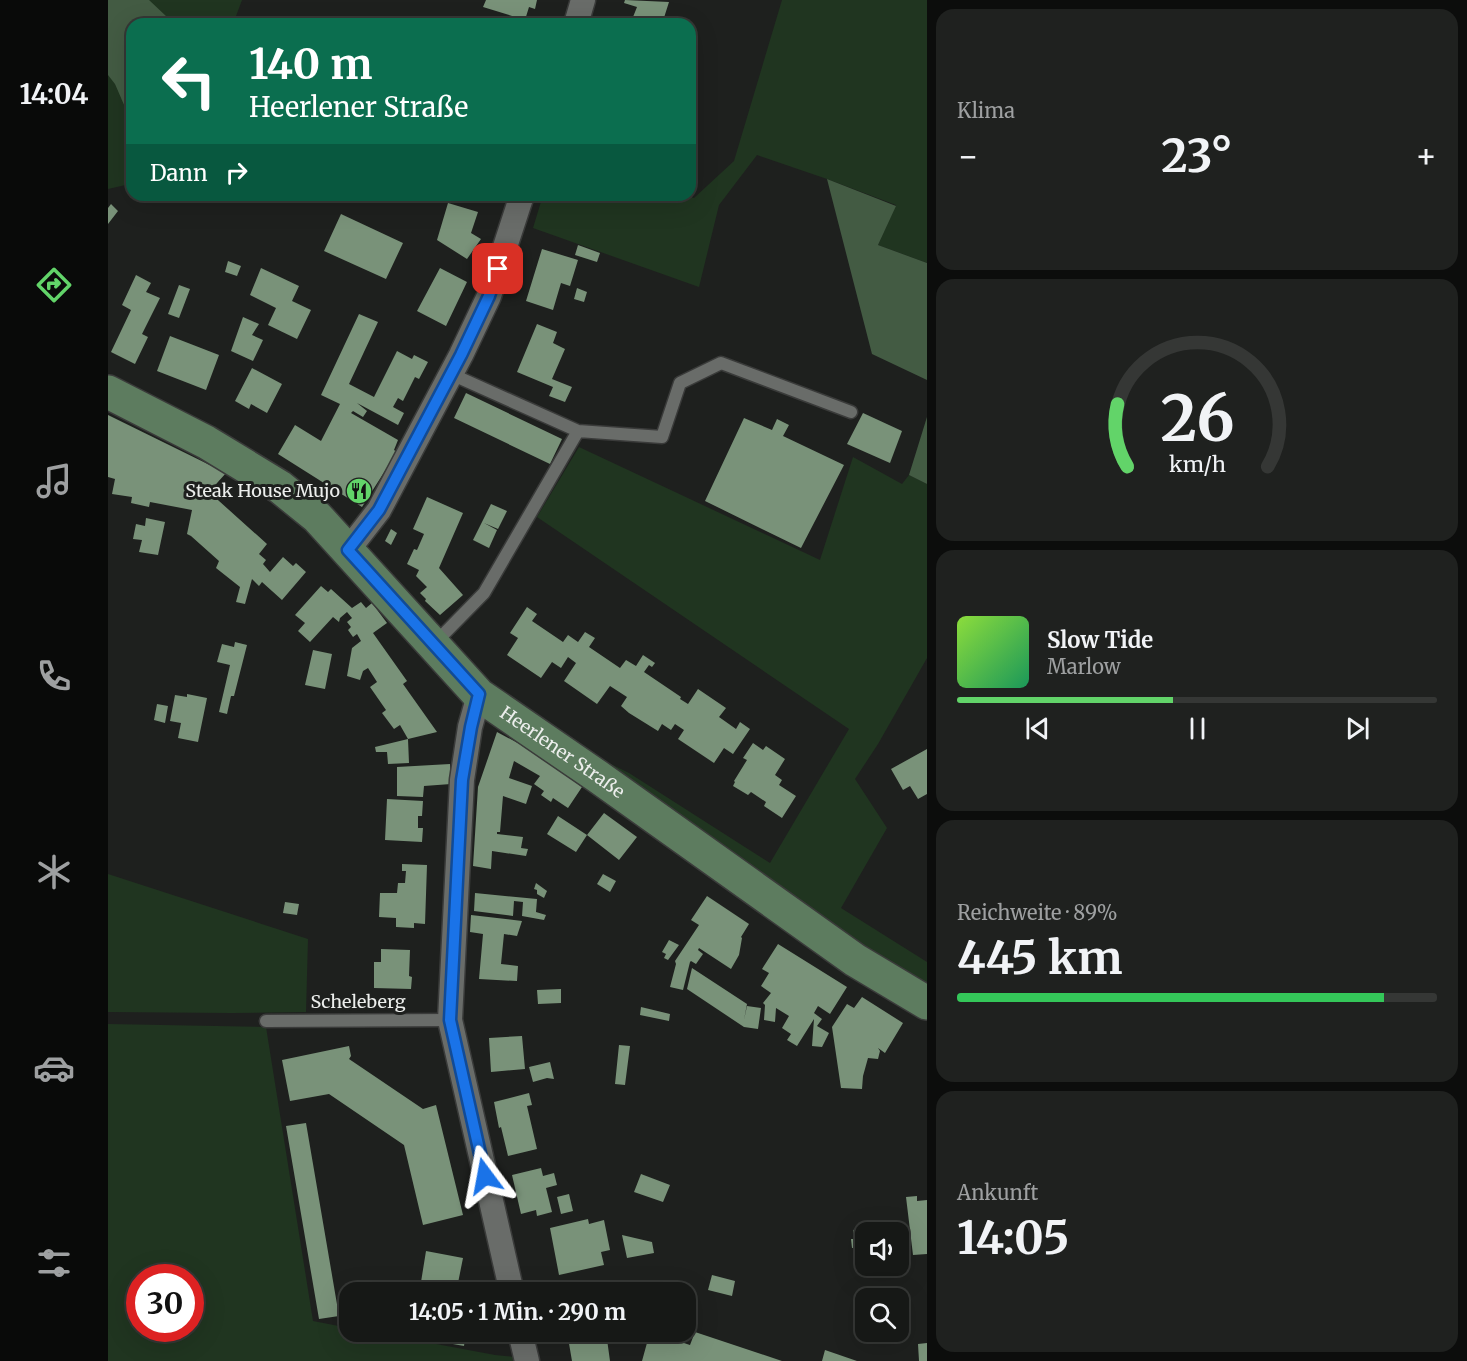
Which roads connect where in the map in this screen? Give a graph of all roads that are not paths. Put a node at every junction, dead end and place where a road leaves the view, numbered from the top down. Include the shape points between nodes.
1 (583, 0) edge
2 (578, 18) edge
3 (520, 201) edge
4 (451, 374) junction
5 (108, 392) edge
6 (851, 412) dead end
7 (578, 431) junction
8 (348, 550) junction
9 (433, 645) junction
10 (479, 694) junction
11 (927, 1003) edge
12 (450, 1020) junction
13 (266, 1021) dead end
14 (510, 1282) edge
15 (522, 1342) edge
16 (527, 1361) edge

1 - 2 street
3 - 4 street via 489,296
4 - 7 lane
4 - 8 street via 379,510
5 - 8 main road, Heerlener Straße via 200,438 280,487 317,517
6 - 7 lane via 721,363 680,383 662,437
7 - 9 lane via 484,593
8 - 9 main road, Heerlener Straße
9 - 10 main road, Heerlener Straße
10 - 11 main road, Heerlener Straße via 855,960
10 - 12 street via 462,780
12 - 13 lane, Scheleberg
12 - 14 street
15 - 16 street

